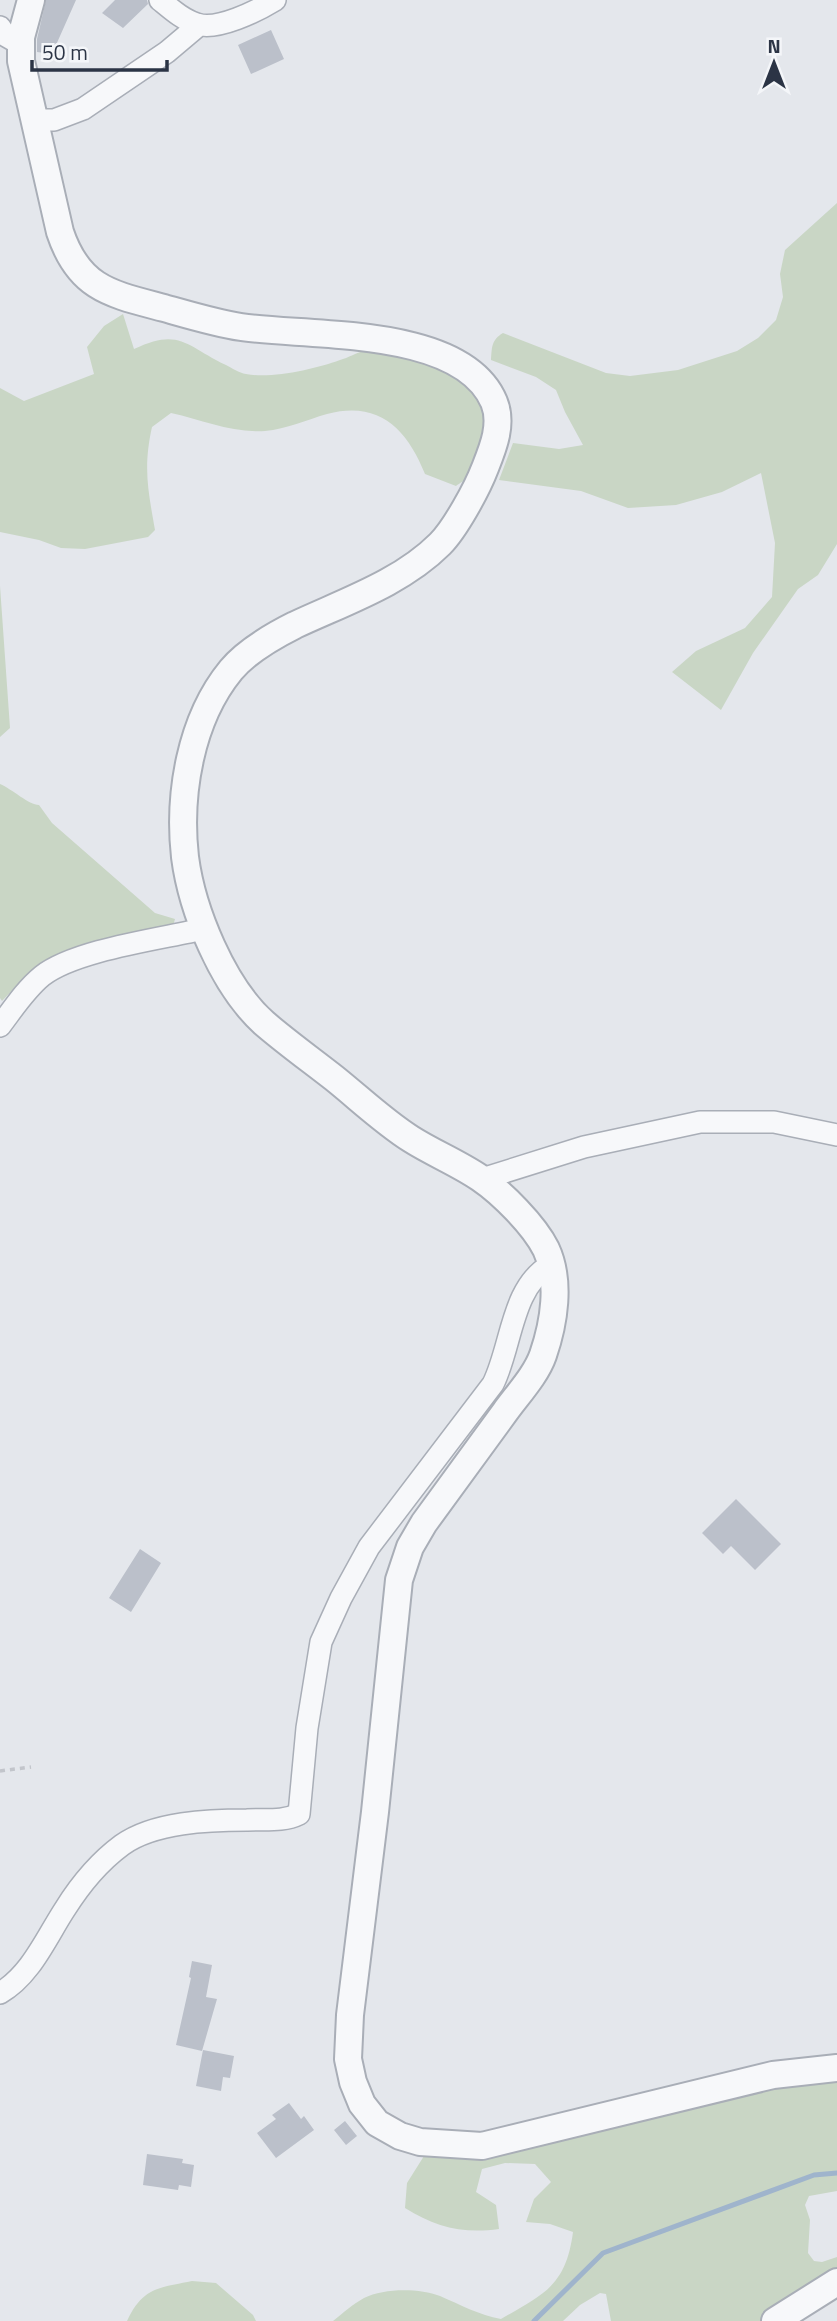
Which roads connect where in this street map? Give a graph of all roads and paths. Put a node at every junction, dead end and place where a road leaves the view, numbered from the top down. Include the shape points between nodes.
1 (31, 0) edge
2 (160, 0) edge
3 (275, 0) edge
4 (199, 25) junction
5 (10, 36) edge
6 (35, 120) junction
7 (203, 929) junction
8 (0, 1026) edge
9 (837, 1135) edge
10 (482, 1179) junction
11 (550, 1265) junction
12 (31, 1767) dead end
13 (0, 1771) edge
14 (0, 1993) edge
15 (837, 2068) edge
16 (837, 2282) edge
17 (775, 2321) edge

1 - 5 street
2 - 4 street
3 - 4 street via 231,21
4 - 6 street via 83,109 54,120
5 - 6 street
6 - 7 street via 67,253 96,286 125,298 239,327 369,338 426,349 463,365 495,403 496,441 480,480 444,541 378,587 288,628 262,645 233,667 212,697 193,743 184,789 185,856
7 - 8 street via 69,961 43,976
7 - 10 street via 237,990 261,1020 409,1138
9 - 10 street via 774,1122 700,1122 584,1147
10 - 11 street via 529,1223 548,1253
11 - 14 street via 533,1278 524,1294 493,1384 369,1547 341,1598 321,1642 299,1814 288,1819 181,1824 123,1844 88,1876 27,1969
11 - 15 street via 553,1324 541,1362 424,1523 399,1580 350,2015 348,2059 353,2082 377,2123 400,2136 420,2142 482,2146 773,2075
12 - 13 path
16 - 17 street

